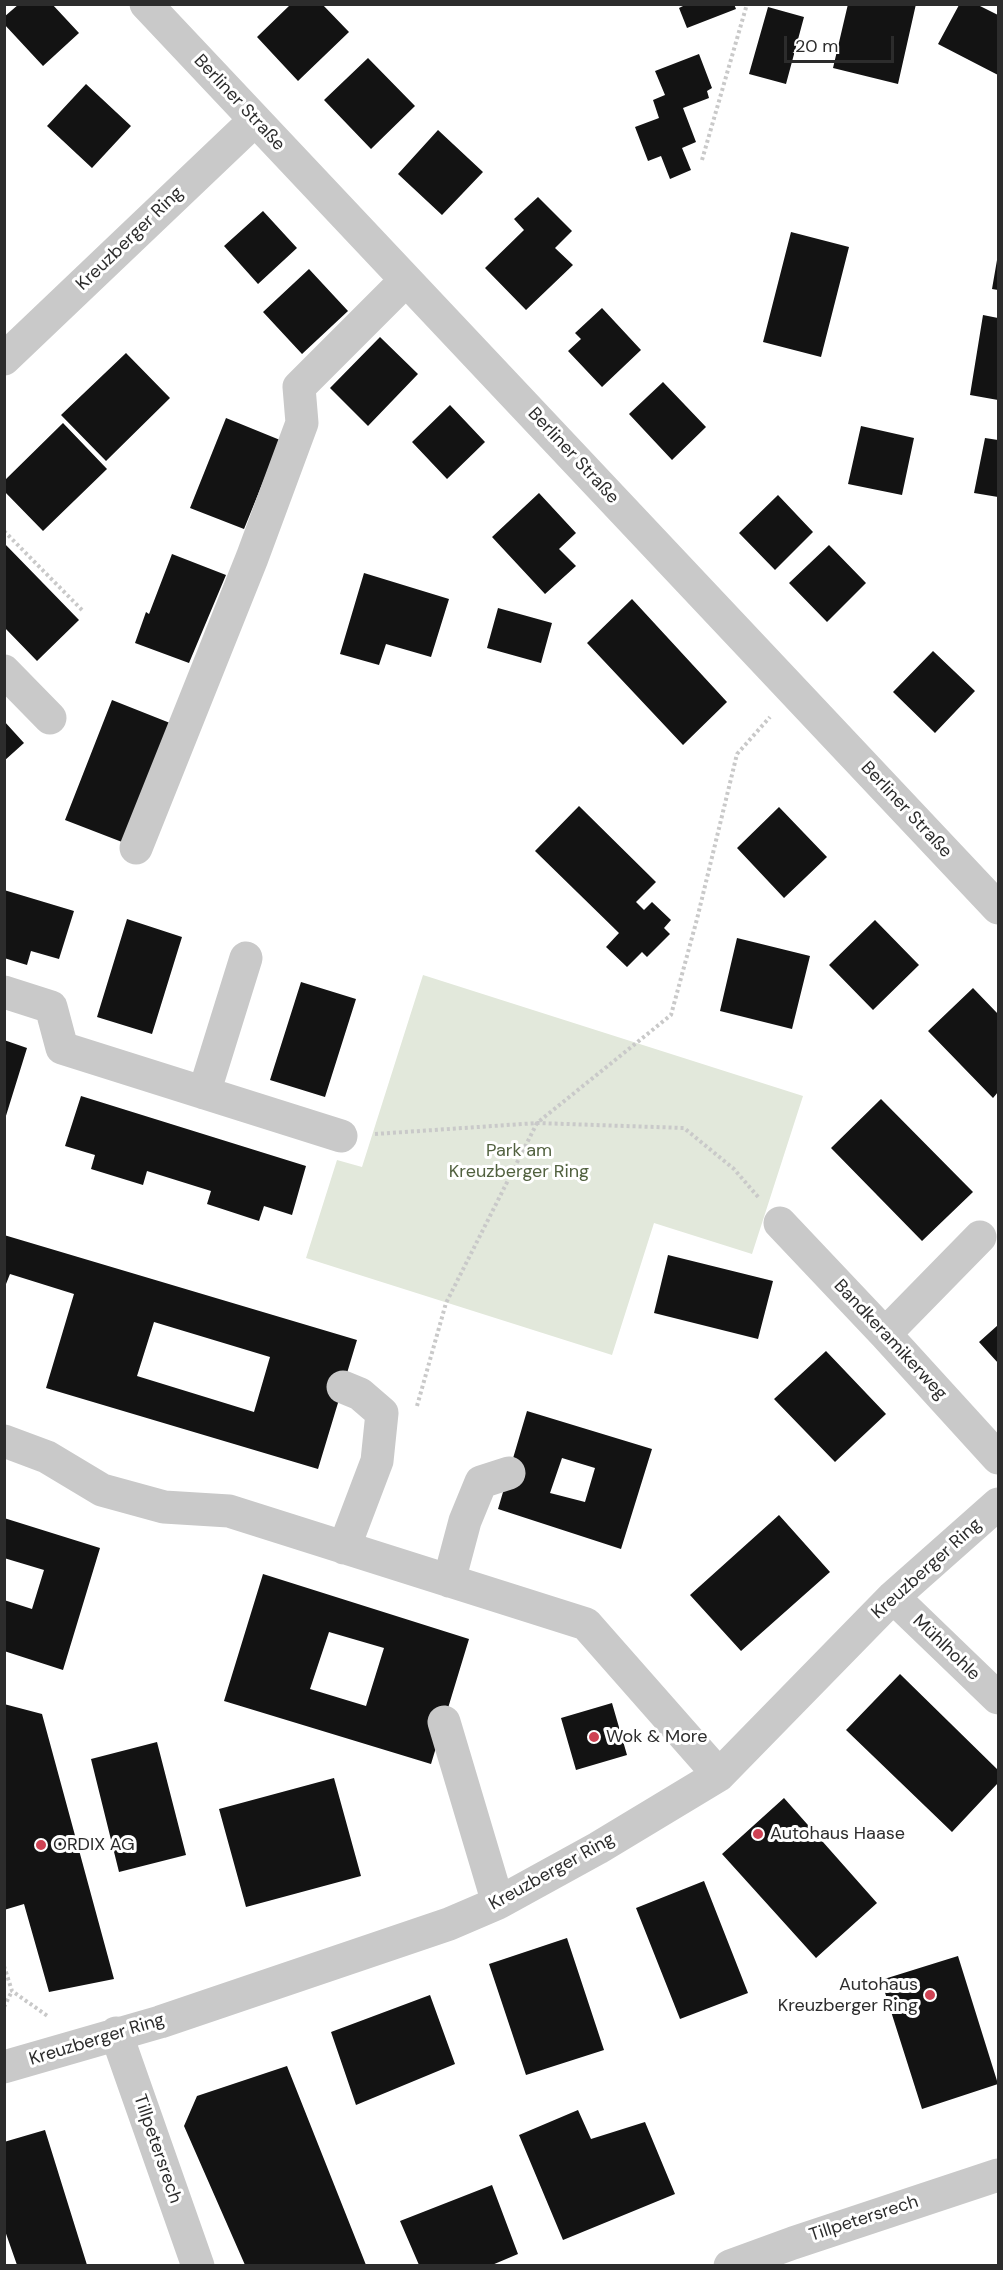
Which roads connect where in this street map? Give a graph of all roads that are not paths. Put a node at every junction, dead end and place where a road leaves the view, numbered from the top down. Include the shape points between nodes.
1 (146, 4) edge
2 (255, 120) junction
3 (406, 280) junction
4 (4, 358) edge
5 (4, 671) edge
6 (50, 718) dead end
7 (136, 848) dead end
8 (999, 908) edge
9 (246, 958) dead end
10 (4, 992) edge
11 (204, 1093) junction
12 (341, 1136) road end
13 (780, 1222) road end
14 (980, 1237) dead end
15 (885, 1334) junction
16 (343, 1387) dead end
17 (4, 1441) edge
18 (999, 1458) edge
19 (509, 1473) dead end
20 (999, 1504) edge
21 (344, 1548) junction
22 (449, 1581) junction
23 (893, 1597) junction
24 (999, 1698) edge
25 (444, 1722) dead end
26 (719, 1775) junction
27 (498, 1903) junction
28 (116, 2033) junction
29 (4, 2067) edge
30 (999, 2175) edge
31 (198, 2265) edge
32 (730, 2265) edge

1 - 2 street, Berliner Straße
2 - 3 street, Berliner Straße
2 - 4 street, Kreuzberger Ring
3 - 7 street via 299,387 302,423
3 - 8 street, Berliner Straße
5 - 6 street
9 - 11 street
10 - 11 street via 51,1007 62,1048
11 - 12 street
13 - 15 street, Bandkeramikerweg
14 - 15 street
15 - 18 street, Bandkeramikerweg
16 - 21 street via 360,1394 382,1413 377,1461
17 - 21 street via 47,1457 102,1490 164,1507 229,1511
19 - 22 street via 481,1482 465,1521
20 - 23 street, Kreuzberger Ring
21 - 22 street
22 - 26 street via 586,1624
23 - 24 street, Mühlhohle
23 - 26 street, Kreuzberger Ring
25 - 27 street
26 - 27 street, Kreuzberger Ring
27 - 28 street, Kreuzberger Ring via 449,1924 160,2022
28 - 29 street, Kreuzberger Ring
28 - 31 street, Tillpetersrech
30 - 32 street, Tillpetersrech

